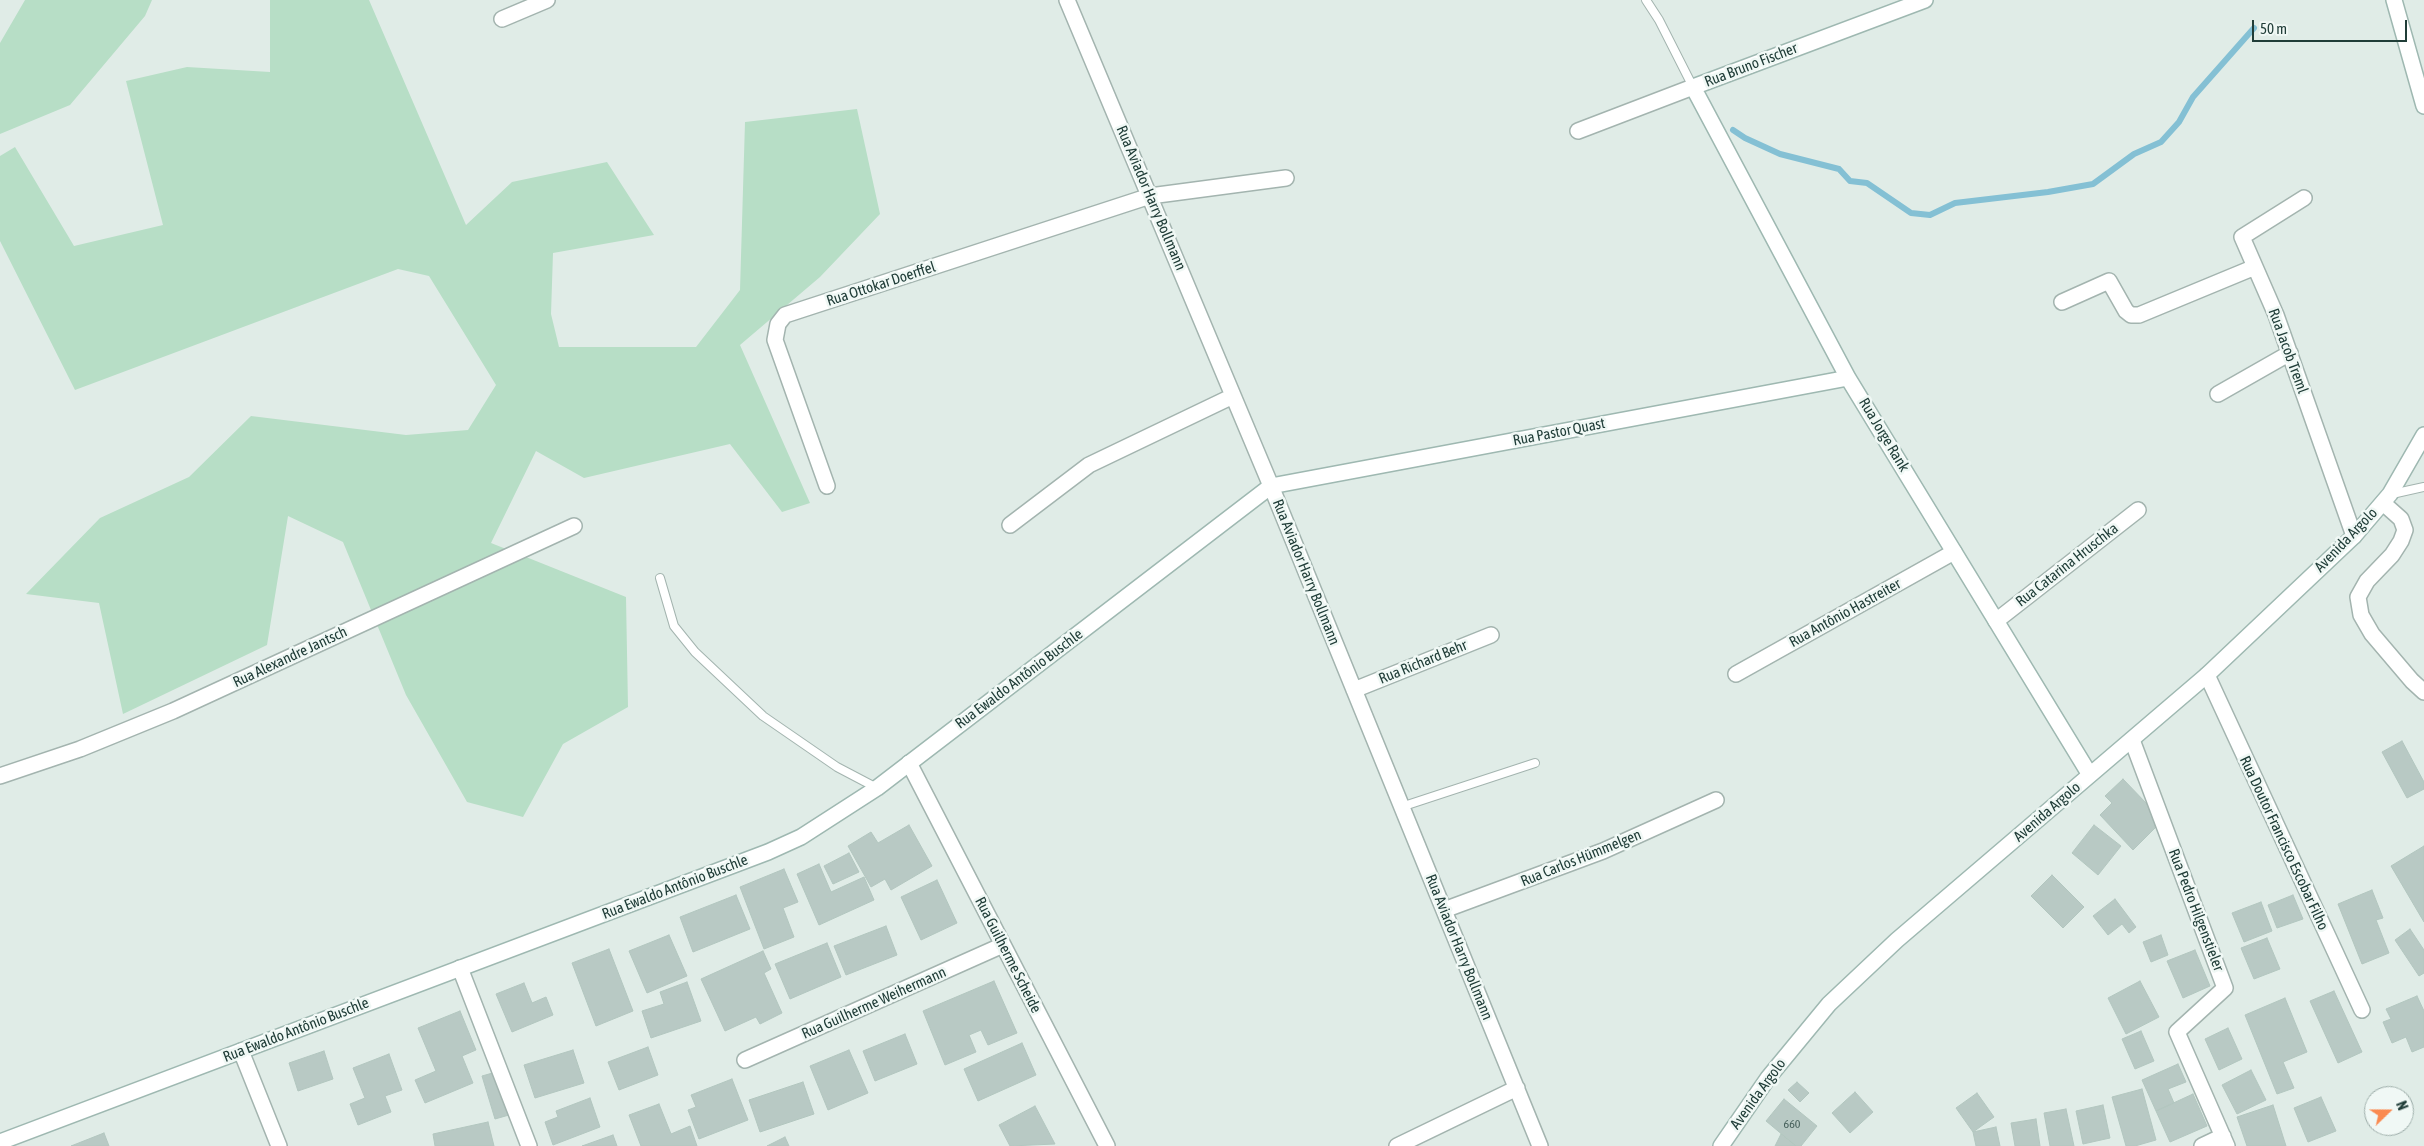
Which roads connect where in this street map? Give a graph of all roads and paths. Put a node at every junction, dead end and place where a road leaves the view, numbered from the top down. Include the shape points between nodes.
1 (547, 0) edge
2 (1067, 0) edge
3 (1646, 0) edge
4 (1922, 0) edge
5 (2394, 0) edge
6 (502, 20) dead end
7 (1693, 87) junction
8 (2424, 106) edge
9 (1578, 131) dead end
10 (1286, 178) dead end
11 (1150, 196) junction
12 (2304, 198) dead end
13 (2256, 267) junction
14 (2062, 302) dead end
15 (2290, 353) junction
16 (1848, 378) junction
17 (2218, 394) dead end
18 (1233, 396) junction
19 (2424, 434) edge
20 (827, 486) dead end
21 (1270, 486) junction
22 (2424, 487) edge
23 (2386, 498) junction
24 (2138, 510) dead end
25 (1010, 525) dead end
26 (574, 526) dead end
27 (2354, 536) junction
28 (1954, 552) junction
29 (660, 578) dead end
30 (1996, 621) junction
31 (1491, 635) dead end
32 (1736, 674) dead end
33 (2207, 675) junction
34 (1354, 690) junction
35 (2424, 692) edge
36 (2132, 740) junction
37 (909, 763) junction
38 (1534, 763) dead end
39 (2090, 775) junction
40 (0, 776) edge
41 (877, 788) junction
42 (1716, 800) dead end
43 (1402, 806) junction
44 (1444, 910) junction
45 (1003, 945) junction
46 (460, 968) junction
47 (2362, 1010) dead end
48 (241, 1051) junction
49 (745, 1060) dead end
50 (1516, 1088) junction
51 (2225, 1141) edge
52 (0, 1142) edge
53 (279, 1146) edge
54 (528, 1146) edge
55 (1107, 1146) edge
56 (1397, 1146) edge
57 (1540, 1146) edge
58 (1721, 1146) edge
59 (2202, 1146) edge

1 - 6 street
2 - 11 street, Rua Aviador Harry Bollmann
3 - 7 lane
4 - 7 street, Rua Bruno Fischer
5 - 8 street
7 - 9 street, Rua Bruno Fischer
7 - 16 street, Rua Jorge Rank
10 - 11 street
11 - 18 street, Rua Aviador Harry Bollmann
11 - 20 street, Rua Ottokar Doerffel via 785,315 778,324 775,340
12 - 13 street, Rua Jacob Treml via 2242,237
13 - 14 street via 2139,315 2126,311 2110,281
13 - 15 street, Rua Jacob Treml
15 - 17 street
15 - 27 street, Rua Jacob Treml
16 - 21 street, Rua Pastor Quast
16 - 28 street, Rua Jorge Rank
18 - 21 street, Rua Aviador Harry Bollmann
18 - 25 street via 1089,465
19 - 23 street, Avenida Argolo
21 - 34 street, Rua Aviador Harry Bollmann
21 - 37 street, Rua Ewaldo Antônio Buschle
22 - 23 lane
23 - 27 street, Avenida Argolo
23 - 35 street via 2405,530 2392,555 2367,581 2358,597 2361,615 2372,634
24 - 30 street, Rua Catarina Hruschka
26 - 40 street, Rua Alexandre Jantsch via 173,711 80,749
27 - 33 street, Avenida Argolo
28 - 30 street, Rua Jorge Rank
28 - 32 street, Rua Antônio Hastreiter
29 - 41 lane via 674,626 695,652 763,716 837,767
30 - 39 street, Rua Jorge Rank
31 - 34 street, Rua Richard Behr
33 - 36 street, Avenida Argolo
33 - 47 street, Rua Doutor Francisco Escobar Filho
34 - 43 street, Rua Aviador Harry Bollmann
36 - 39 street, Avenida Argolo
36 - 51 street, Rua Pedro Hilgenstieler via 2225,988 2178,1032
37 - 41 street, Rua Ewaldo Antônio Buschle
37 - 45 street, Rua Guilherme Scheide
38 - 43 lane
39 - 58 street, Avenida Argolo via 1897,940 1829,1004 1768,1078
41 - 46 street, Rua Ewaldo Antônio Buschle via 807,833 768,852
42 - 44 street, Rua Carlos Hümmelgen via 1603,851
43 - 44 street, Rua Aviador Harry Bollmann
44 - 50 street, Rua Aviador Harry Bollmann
45 - 49 street, Rua Guilherme Weihermann
45 - 55 street, Rua Guilherme Scheide
46 - 48 street, Rua Ewaldo Antônio Buschle
46 - 54 street
48 - 52 street, Rua Ewaldo Antônio Buschle
48 - 53 street
50 - 56 street
50 - 57 street, Rua Aviador Harry Bollmann
51 - 59 street

